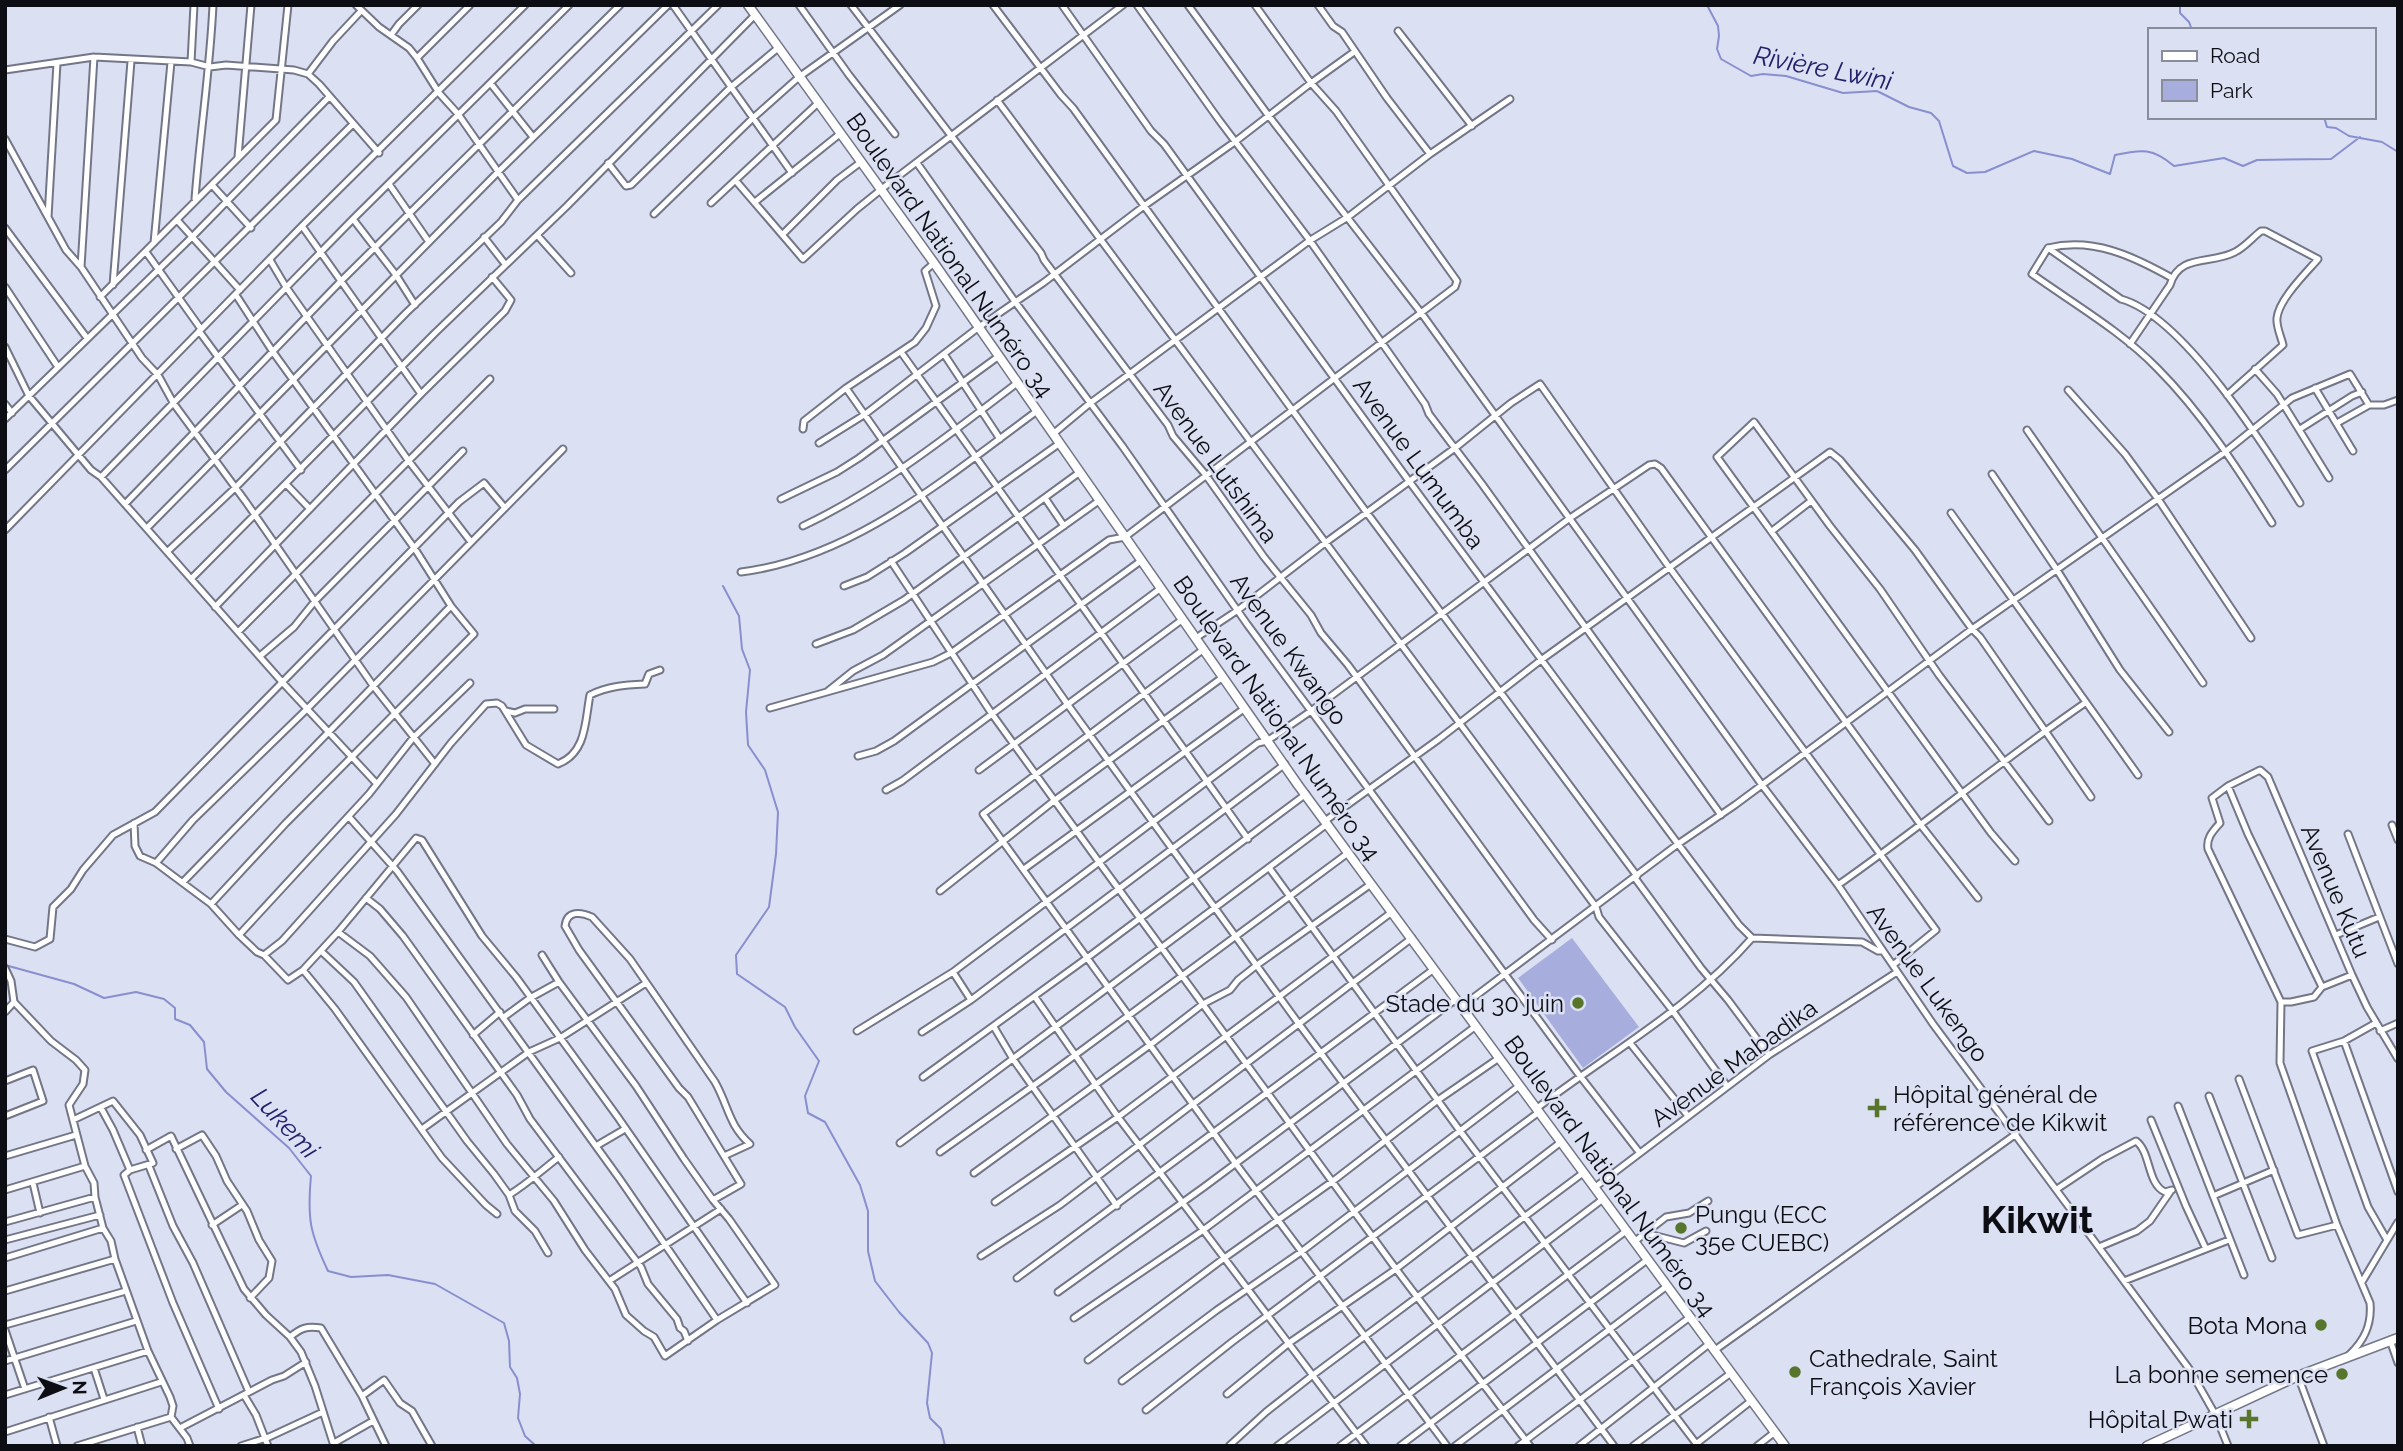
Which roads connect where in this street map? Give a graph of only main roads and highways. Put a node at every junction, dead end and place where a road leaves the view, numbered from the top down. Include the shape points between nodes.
1 (748, 5) edge
2 (2394, 1339) edge
3 (1785, 1446) edge
4 (2147, 1446) edge

1 - 3 main road, Boulevard National Numéro 34 via 1326,823
2 - 4 main road via 2298,1376

